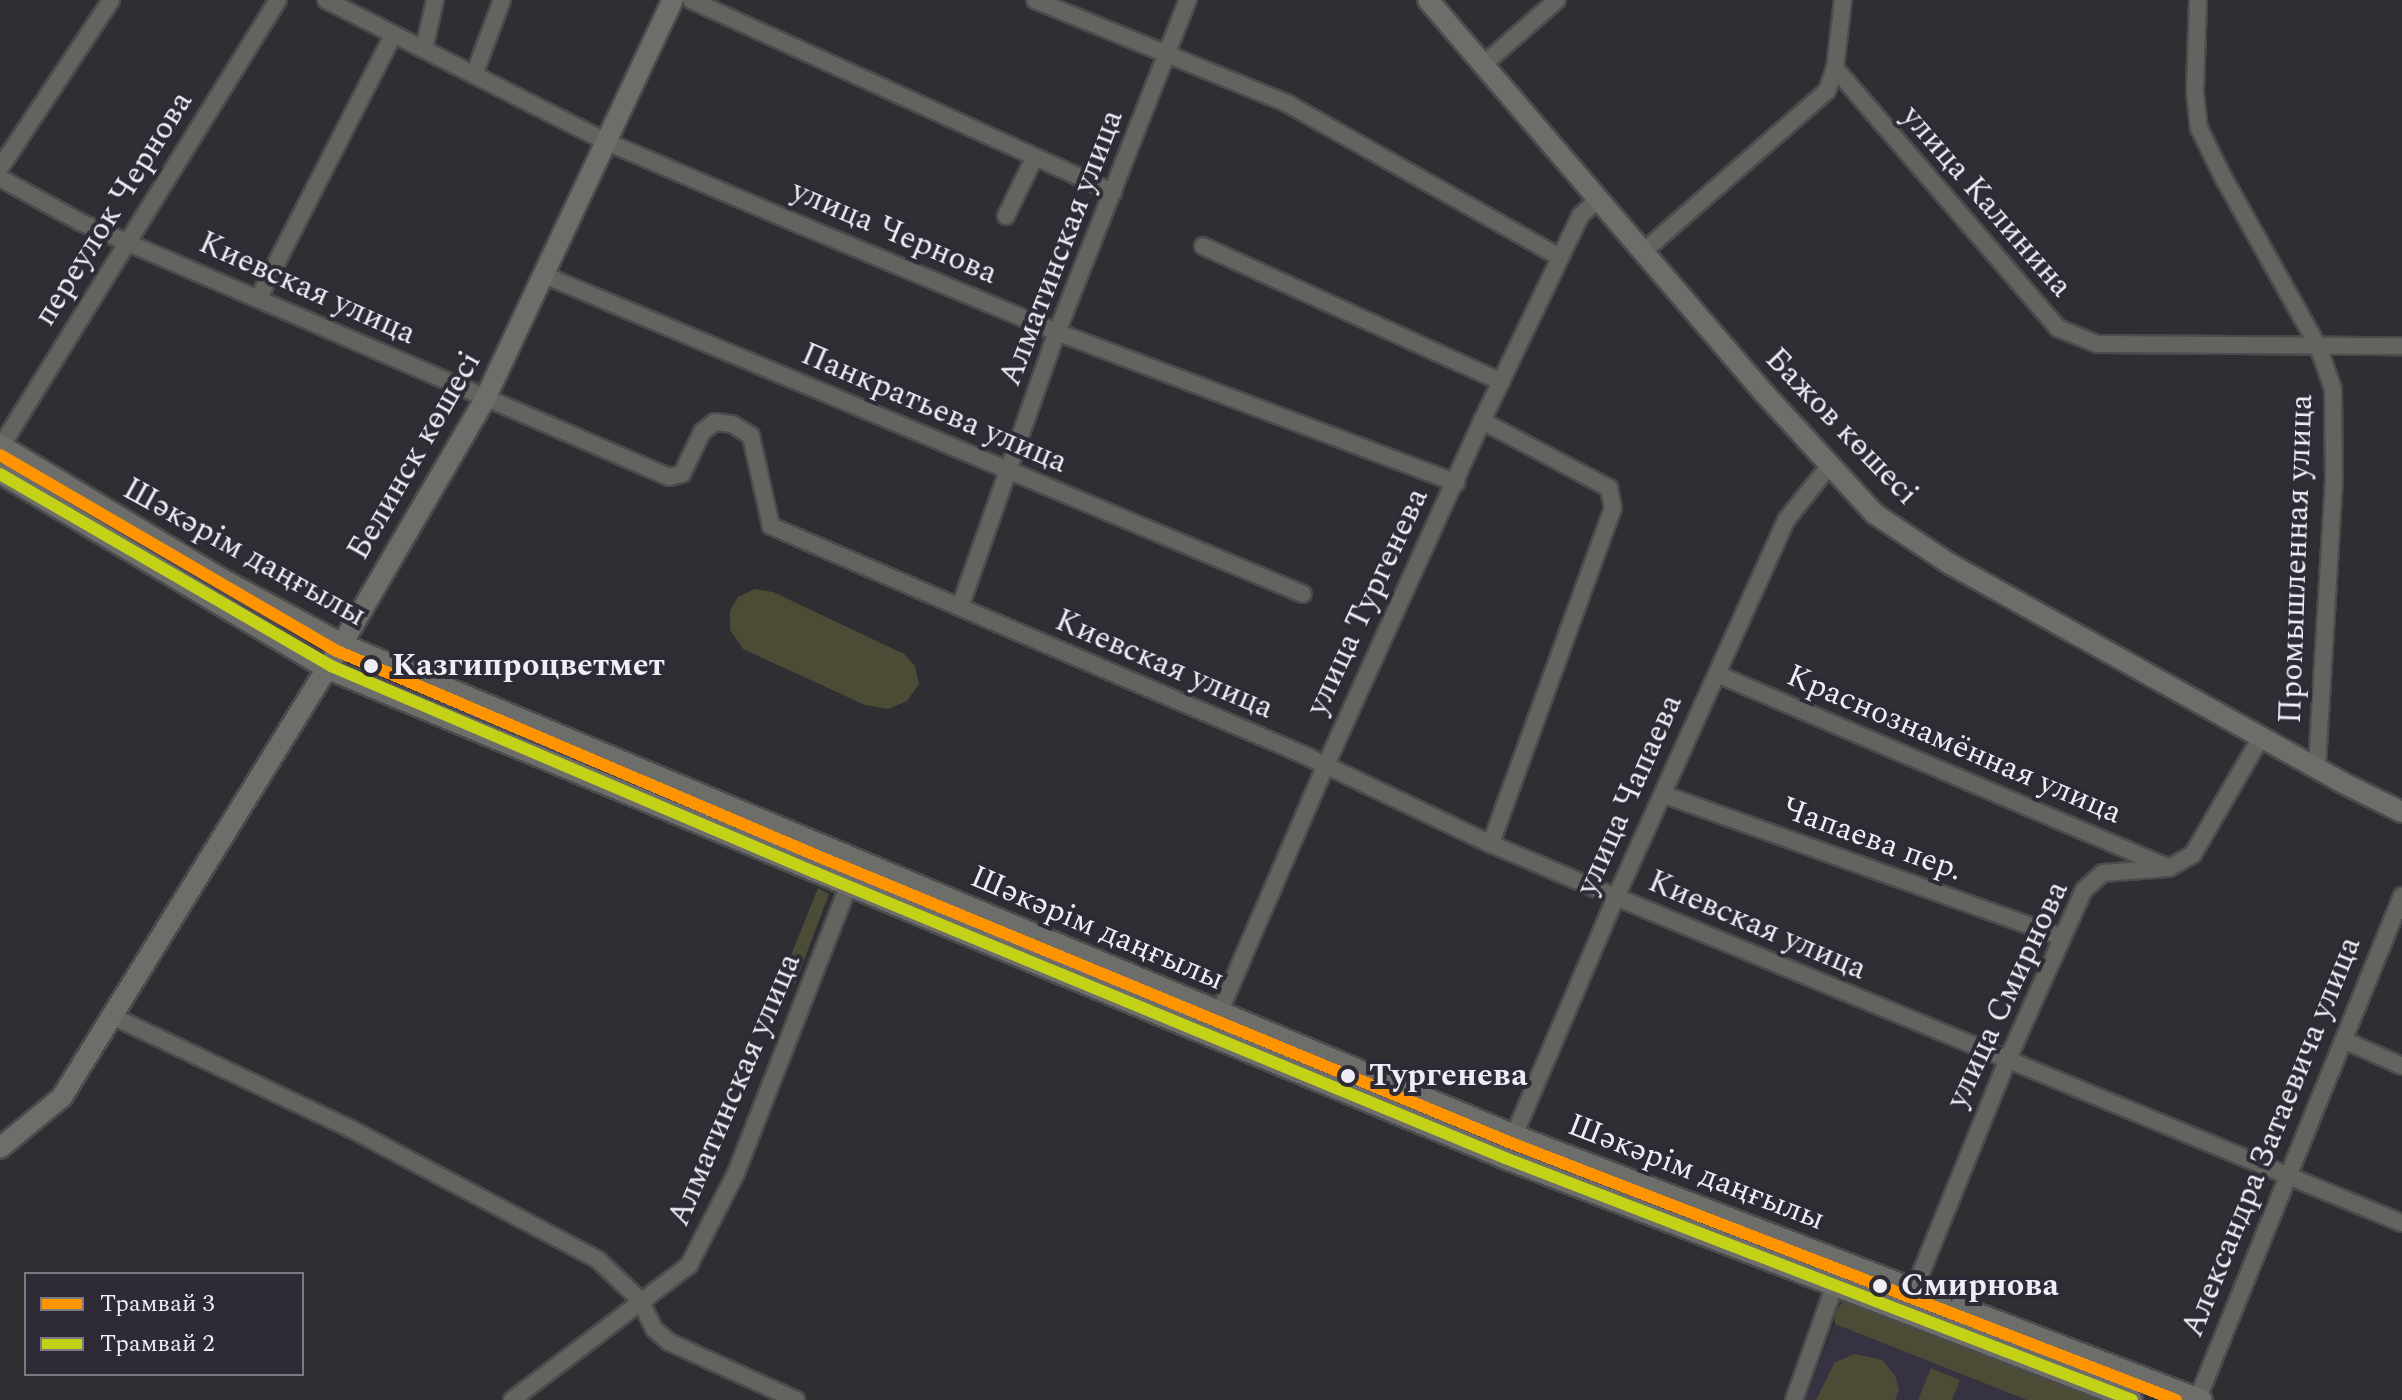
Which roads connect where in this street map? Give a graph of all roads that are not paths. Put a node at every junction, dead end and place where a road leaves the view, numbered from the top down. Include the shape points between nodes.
1 (111, 0) edge
2 (278, 0) edge
3 (326, 0) edge
4 (435, 0) edge
5 (502, 0) edge
6 (673, 0) edge
7 (691, 0) edge
8 (1035, 0) edge
9 (1188, 0) edge
10 (1428, 0) edge
11 (1557, 0) edge
12 (1843, 0) edge
13 (2198, 0) edge
14 (393, 35) junction
15 (424, 49) junction
16 (1167, 53) junction
17 (1483, 65) junction
18 (1835, 68) junction
19 (474, 75) junction
20 (607, 142) junction
21 (1034, 158) junction
22 (0, 168) edge
23 (0, 178) edge
24 (1113, 192) junction
25 (1597, 200) junction
26 (1006, 216) dead end
27 (126, 241) junction
28 (1203, 246) dead end
29 (1644, 251) junction
30 (1559, 257) junction
31 (544, 275) junction
32 (259, 297) junction
33 (1057, 332) junction
34 (2318, 346) junction
35 (2402, 346) edge
36 (1501, 382) junction
37 (485, 399) junction
38 (1482, 421) junction
39 (1, 446) edge
40 (1829, 466) junction
41 (1009, 472) junction
42 (0, 473) edge
43 (1456, 483) junction
44 (1303, 594) dead end
45 (960, 607) junction
46 (342, 644) junction
47 (326, 668) junction
48 (1717, 674) junction
49 (2261, 737) junction
50 (1325, 767) junction
51 (2317, 768) junction
52 (1665, 795) junction
53 (2402, 812) edge
54 (1491, 844) junction
55 (858, 861) junction
56 (2169, 868) junction
57 (848, 887) junction
58 (2402, 896) edge
59 (1616, 897) junction
60 (2061, 937) junction
61 (1219, 1013) junction
62 (114, 1017) junction
63 (1208, 1038) junction
64 (2346, 1041) junction
65 (2007, 1061) junction
66 (2402, 1066) edge
67 (1514, 1135) junction
68 (0, 1148) edge
69 (1506, 1159) junction
70 (2290, 1173) junction
71 (2402, 1223) edge
72 (1843, 1262) junction
73 (1834, 1285) junction
74 (1914, 1290) junction
75 (640, 1300) junction
76 (1904, 1312) junction
77 (2199, 1399) edge
78 (512, 1400) edge
79 (796, 1400) edge
80 (1794, 1400) edge
81 (2132, 1400) edge

1 - 22 street
2 - 27 street, переулок Чернова
3 - 14 street, улица Чернова
4 - 15 street
5 - 19 street
6 - 20 main road, Белинск көшесі
7 - 21 street
8 - 16 street
9 - 16 street, Алматинская улица
10 - 17 main road, Бажов көшесі
11 - 17 street
12 - 18 street
13 - 34 street, Промышленная улица via 2199,128
14 - 15 street, улица Чернова
14 - 32 street
15 - 19 street, улица Чернова
16 - 24 street, Алматинская улица
16 - 30 street via 1288,104
17 - 25 main road, Бажов көшесі
18 - 29 street via 1827,91
18 - 34 street, улица Калинина via 2058,328 2097,344
19 - 20 street, улица Чернова
20 - 31 main road, Белинск көшесі
20 - 33 street, улица Чернова
21 - 24 street
21 - 26 street
23 - 27 street, Киевская улица
24 - 33 street, Алматинская улица
25 - 29 main road, Бажов көшесі
25 - 30 street, улица Тургенева via 1580,216
27 - 32 street, Киевская улица
27 - 39 street, переулок Чернова
28 - 36 street
29 - 40 main road, Бажов көшесі
30 - 36 street, улица Тургенева
31 - 37 main road, Белинск көшесі
31 - 41 street, Панкратьева улица
32 - 37 street, Киевская улица
33 - 41 street, Алматинская улица
33 - 43 street, улица Чернова
34 - 35 street, улица Калинина
34 - 51 street, Промышленная улица via 2333,389 2334,479
36 - 38 street, улица Тургенева
37 - 45 street, Киевская улица via 669,477 682,474 702,432 715,422 732,424 751,436 771,526
37 - 46 main road, Белинск көшесі
38 - 43 street, улица Тургенева
38 - 54 street via 1609,488 1613,508
39 - 46 main road, Шәкәрім даңғылы via 208,571
40 - 48 street, улица Чапаева via 1787,519
40 - 49 main road, Бажов көшесі via 1875,514 1925,549
41 - 44 street, Панкратьева улица
41 - 45 street, Алматинская улица
42 - 47 main road, Шәкәрім даңғылы
43 - 50 street, улица Тургенева
45 - 50 street, Киевская улица
46 - 47 main road, Белинск көшесі
46 - 55 main road, Шәкәрім даңғылы
47 - 57 main road, Шәкәрім даңғылы
47 - 62 main road, Белинск көшесі
48 - 52 street, улица Чапаева
48 - 56 street, Краснознамённая улица
49 - 51 main road, Бажов көшесі
49 - 56 street via 2193,854
50 - 54 street, Киевская улица
50 - 61 street, улица Тургенева
51 - 53 main road, Бажов көшесі
52 - 59 street, улица Чапаева
52 - 60 street, Чапаева пер.
54 - 59 street, Киевская улица
55 - 57 street, Алматинская улица
55 - 61 main road, Шәкәрім даңғылы
56 - 60 street, улица Смирнова via 2103,873 2084,890
57 - 63 main road, Шәкәрім даңғылы
57 - 75 street, Алматинская улица via 706,1238 689,1265
58 - 64 street, Александра Затаевича улица
59 - 65 street, Киевская улица
59 - 67 street, улица Чапаева
60 - 65 street, улица Смирнова
61 - 63 main road, улица Тургенева
61 - 67 main road, Шәкәрім даңғылы
62 - 68 main road, Белинск көшесі via 62,1097
62 - 75 street via 351,1129 598,1260
63 - 69 main road, Шәкәрім даңғылы
64 - 66 street
64 - 70 street, Александра Затаевича улица
65 - 70 street, Киевская улица
65 - 74 street, улица Смирнова
67 - 69 main road, улица Чапаева
67 - 72 main road, Шәкәрім даңғылы
69 - 73 main road, Шәкәрім даңғылы
70 - 71 street, Киевская улица
70 - 77 street, Александра Затаевича улица
72 - 73 street
72 - 74 main road, Шәкәрім даңғылы
73 - 76 main road, Шәкәрім даңғылы
73 - 80 street
74 - 76 main road, улица Смирнова
74 - 77 main road, Шәкәрім даңғылы
75 - 78 street, Алматинская улица
75 - 79 street via 654,1329 669,1342
76 - 81 main road, Шәкәрім даңғылы

